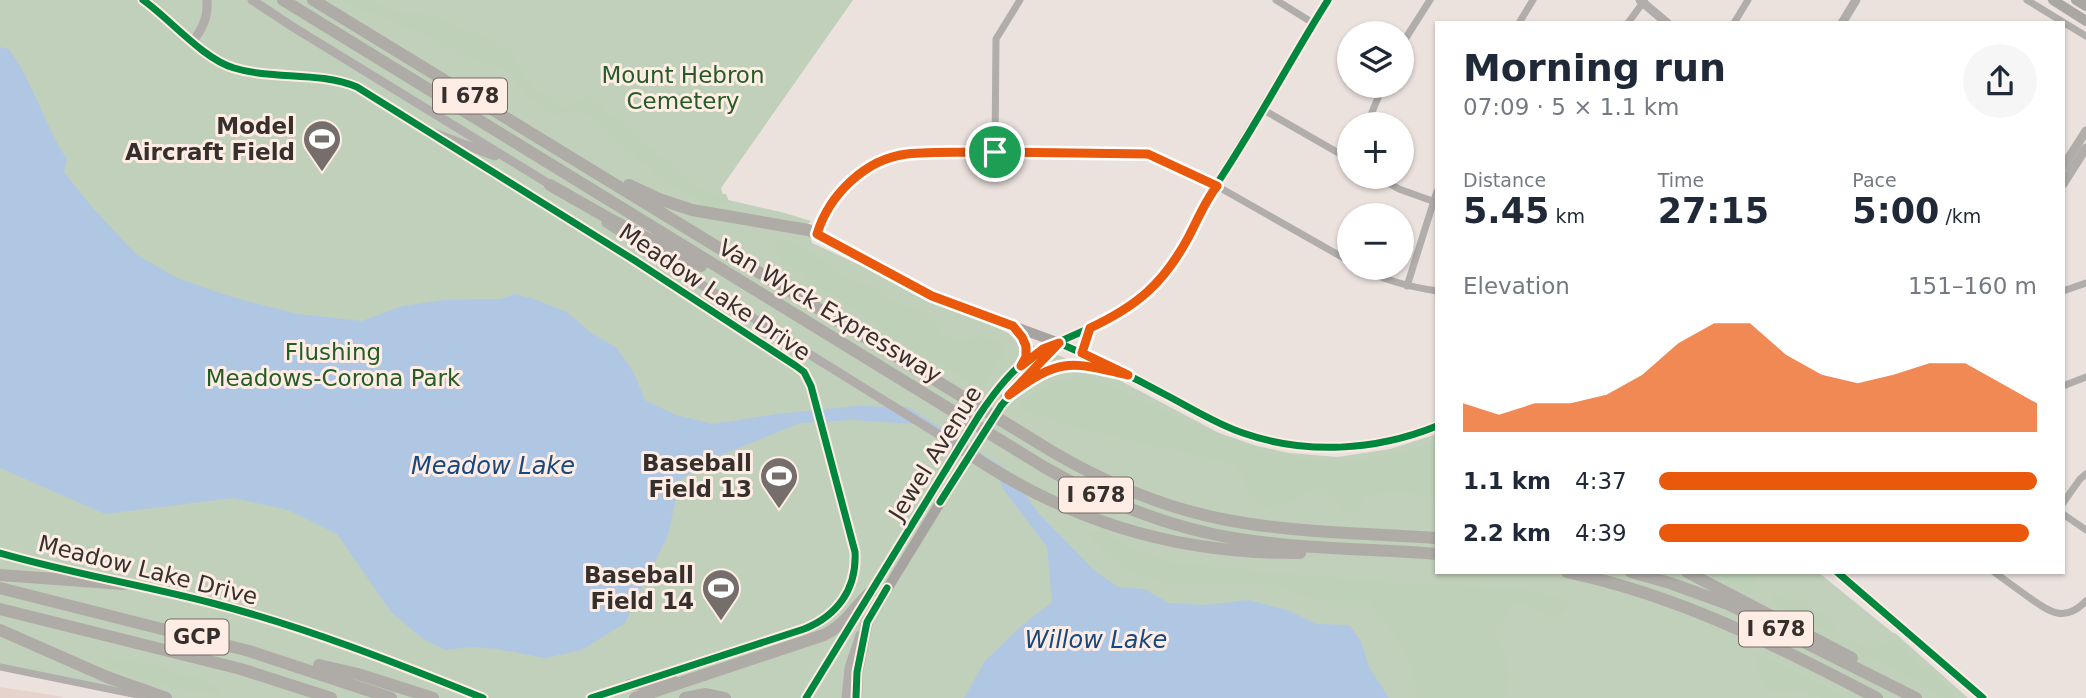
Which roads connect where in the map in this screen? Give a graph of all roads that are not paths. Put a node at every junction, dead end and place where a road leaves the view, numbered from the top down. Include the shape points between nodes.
1 (143, 0) edge
2 (152, 0) edge
3 (207, 0) edge
4 (252, 0) edge
5 (283, 0) edge
6 (313, 0) edge
7 (1020, 0) edge
8 (1276, 0) edge
9 (1328, 0) edge
10 (1430, 0) edge
11 (1533, 0) edge
12 (1748, 0) edge
13 (1856, 0) edge
14 (2027, 0) edge
15 (2076, 0) edge
16 (1642, 1) edge
17 (2058, 3) edge
18 (2086, 6) edge
19 (158, 11) junction
20 (2054, 20) edge
21 (1520, 21) edge
22 (1629, 21) edge
23 (1665, 21) edge
24 (1735, 21) edge
25 (1843, 21) edge
26 (2086, 21) edge
27 (1313, 23) junction
28 (1414, 25) edge
29 (2065, 26) edge
30 (2086, 36) edge
31 (192, 41) junction
32 (1262, 109) junction
33 (2086, 131) edge
34 (434, 134) junction
35 (2086, 148) edge
36 (558, 150) junction
37 (995, 152) junction
38 (1337, 152) edge
39 (2065, 164) edge
40 (520, 166) junction
41 (2065, 181) edge
42 (550, 185) junction
43 (1217, 186) junction
44 (1399, 189) edge
45 (1435, 202) edge
46 (817, 234) junction
47 (1337, 254) edge
48 (1390, 280) edge
49 (2086, 284) edge
50 (1407, 286) junction
51 (2065, 290) edge
52 (1435, 291) edge
53 (1013, 326) junction
54 (1059, 343) junction
55 (869, 360) junction
56 (1021, 366) junction
57 (1128, 375) junction
58 (2086, 377) edge
59 (2065, 385) edge
60 (1009, 395) junction
61 (1435, 427) edge
62 (965, 451) junction
63 (2086, 474) edge
64 (2065, 500) edge
65 (2065, 515) edge
66 (2086, 530) edge
67 (1435, 538) edge
68 (1352, 549) junction
69 (0, 553) edge
70 (1435, 554) edge
71 (1575, 574) edge
72 (1638, 574) edge
73 (1692, 574) edge
74 (1840, 574) edge
75 (1997, 574) edge
76 (0, 575) edge
77 (124, 584) junction
78 (0, 588) edge
79 (871, 592) junction
80 (2086, 601) edge
81 (0, 609) edge
82 (867, 622) junction
83 (0, 630) edge
84 (222, 643) junction
85 (0, 667) edge
86 (632, 692) edge
87 (152, 698) edge
88 (166, 698) edge
89 (331, 698) edge
90 (391, 698) edge
91 (433, 698) edge
92 (483, 698) edge
93 (591, 698) edge
94 (685, 698) edge
95 (725, 698) edge
96 (806, 698) edge
97 (846, 698) edge
98 (856, 698) edge
99 (1877, 698) edge
100 (1917, 698) edge
101 (1983, 698) edge

1 - 19 street
2 - 19 street
3 - 31 street via 204,24
4 - 40 street
5 - 55 highway, Van Wyck Expressway / I 678
6 - 36 highway, Van Wyck Expressway / I 678
7 - 37 street via 996,39
8 - 27 street
9 - 27 street, Jewel Avenue
10 - 28 street
11 - 21 street
12 - 24 street
13 - 25 street
14 - 20 street
15 - 18 main road
16 - 22 street
16 - 23 street
17 - 20 street
17 - 26 main road
19 - 31 street, Meadow Lake Drive
27 - 32 street, Jewel Avenue
29 - 30 street
31 - 34 street, Meadow Lake Drive via 236,69 351,84
32 - 38 street
32 - 43 street, Jewel Avenue
33 - 39 street
34 - 40 street
34 - 86 street, Meadow Lake Drive via 796,366 810,382 855,552 847,594 837,608 804,629
35 - 41 street
36 - 46 highway via 681,207
36 - 67 highway, Van Wyck Expressway / I 678 via 1053,452 1125,489 1183,510 1241,523
37 - 43 street via 1148,154
37 - 46 street via 906,154 884,160 851,180
40 - 42 street
42 - 55 highway
42 - 62 street
43 - 47 street
43 - 54 street, Jewel Avenue via 1173,264 1153,288 1119,314
44 - 45 street
45 - 50 street
46 - 53 main road via 932,296
48 - 50 street
49 - 51 street
50 - 52 street
53 - 54 main road
53 - 56 main road via 1026,346
54 - 56 main road, Jewel Avenue
54 - 57 street
54 - 60 main road, Jewel Avenue
55 - 68 highway, Van Wyck Expressway / I 678 via 1062,477 1138,512 1239,539
56 - 62 main road, Jewel Avenue, bridge via 984,408
57 - 60 main road via 1067,365 1038,374
57 - 61 street via 1224,426 1296,446 1371,445
58 - 59 street
60 - 62 main road, Jewel Avenue, bridge
62 - 68 highway via 1041,497 1143,534 1232,550 1304,553
62 - 79 main road, Jewel Avenue
62 - 82 main road, Jewel Avenue
63 - 64 street
65 - 66 street
68 - 70 highway, Van Wyck Expressway / I 678
69 - 77 street, Meadow Lake Drive
71 - 99 highway, I 678 via 1697,611
72 - 100 highway, I 678 via 1728,604
73 - 100 highway via 1880,673
74 - 101 street
75 - 80 street via 2047,611 2076,611
76 - 77 highway
77 - 92 street, Meadow Lake Drive via 212,603 304,631
78 - 84 highway, GCP
79 - 86 highway via 828,634 701,677
79 - 96 street, Jewel Avenue
81 - 89 highway, GCP via 214,662
82 - 97 street, Jewel Avenue via 851,660
82 - 98 highway
83 - 88 highway via 98,674
84 - 90 highway, GCP
84 - 91 highway via 358,674
85 - 87 street
86 - 93 street, Meadow Lake Drive
94 - 95 highway via 700,694

